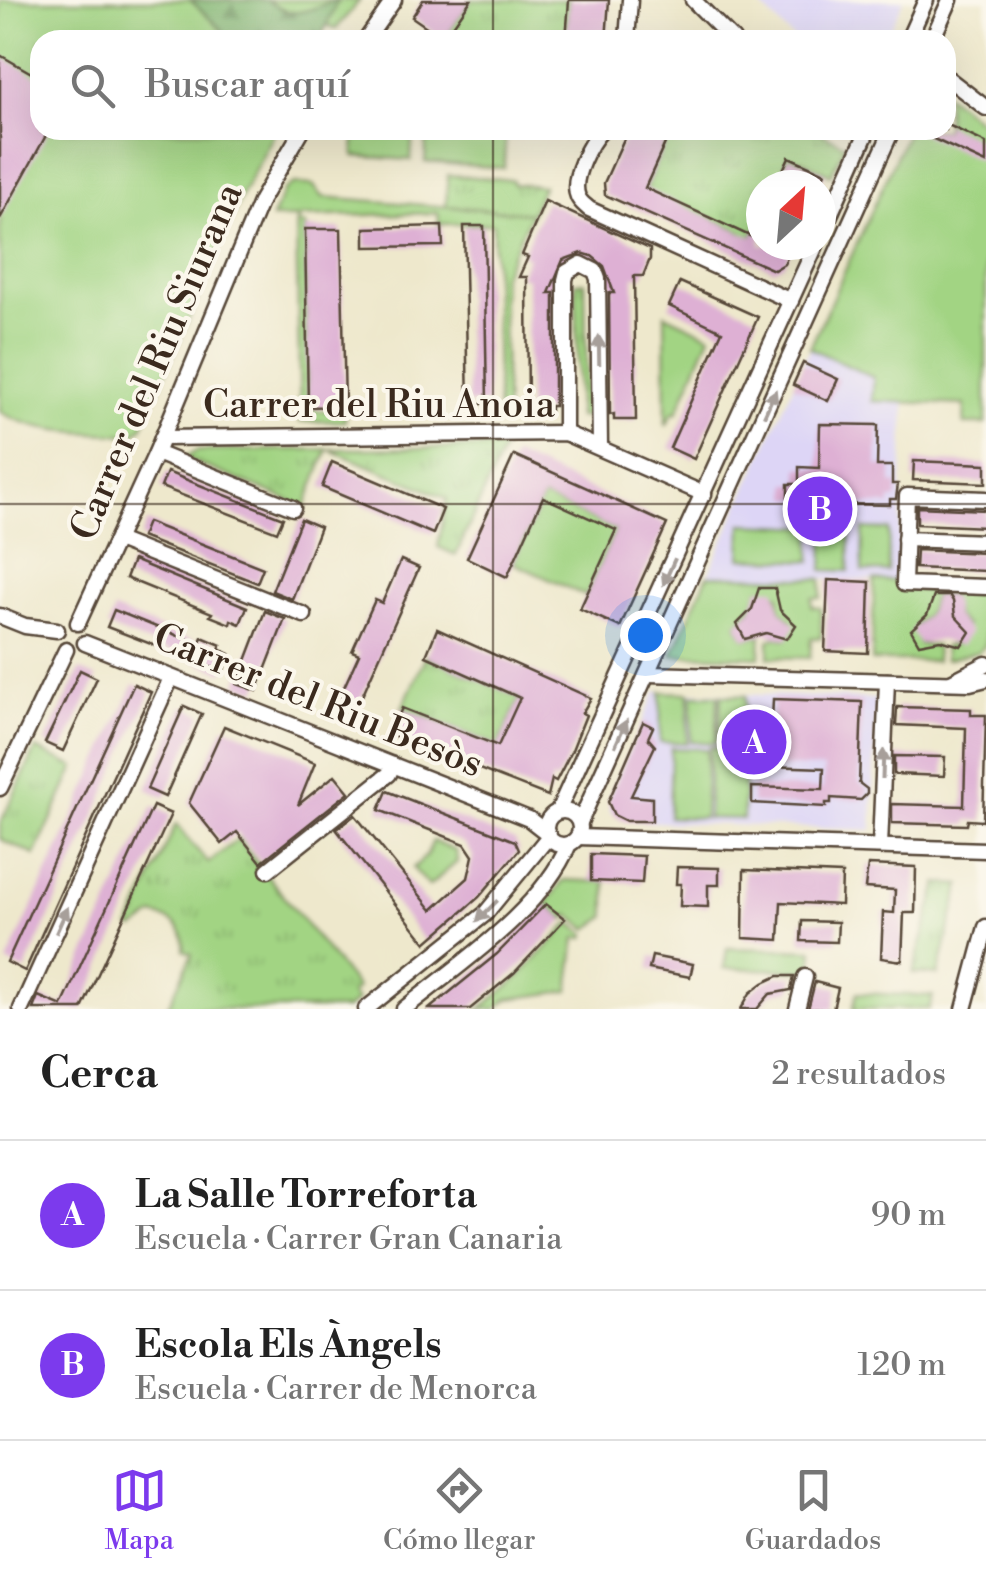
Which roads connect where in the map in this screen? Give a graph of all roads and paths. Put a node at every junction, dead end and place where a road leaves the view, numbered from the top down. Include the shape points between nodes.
1 (394, 0) edge
2 (630, 0) edge
3 (693, 0) edge
4 (926, 0) edge
5 (950, 0) edge
6 (373, 30) edge
7 (628, 30) edge
8 (723, 30) edge
9 (912, 30) edge
10 (936, 30) edge
11 (956, 84) edge
12 (986, 108) edge
13 (296, 140) edge
14 (594, 140) edge
15 (860, 140) edge
16 (869, 140) edge
17 (888, 140) edge
18 (882, 153) junction
19 (836, 198) edge
20 (809, 260) edge
21 (790, 301) junction
22 (565, 433) junction
23 (159, 446) junction
24 (600, 447) junction
25 (729, 491) junction
26 (704, 495) junction
27 (986, 499) edge
28 (294, 508) dead end
29 (718, 517) junction
30 (905, 539) junction
31 (117, 540) junction
32 (986, 542) edge
33 (986, 587) edge
34 (304, 614) dead end
35 (0, 616) edge
36 (78, 623) junction
37 (57, 630) junction
38 (85, 642) junction
39 (66, 650) junction
40 (986, 664) edge
41 (648, 674) junction
42 (172, 678) junction
43 (986, 678) edge
44 (886, 681) junction
45 (948, 683) junction
46 (393, 765) junction
47 (0, 788) edge
48 (555, 813) junction
49 (528, 818) junction
50 (577, 833) junction
51 (548, 835) junction
52 (880, 846) junction
53 (986, 850) edge
54 (268, 870) dead end
55 (986, 926) edge
56 (805, 977) dead end
57 (22, 1009) edge
58 (366, 1009) edge
59 (404, 1009) edge
60 (797, 1009) edge
61 (964, 1009) edge

1 - 6 street
2 - 7 street
3 - 8 street
4 - 9 street
5 - 10 street
11 - 12 street
13 - 23 street, Carrer del Riu Siurana via 261,200
14 - 21 street via 576,181 589,209
15 - 19 street
16 - 18 street
17 - 18 street
25 -> 18 street
20 - 21 street
21 - 26 street
22 - 23 street, Carrer del Riu Anoia
22 - 24 street, Carrer del Riu Anoia
24 -> 22 street via 598,279 581,264 564,280
23 - 28 street, Carrer del Riu Anoia
23 - 31 street, Carrer del Riu Siurana
24 - 26 street, Carrer del Riu Anoia
25 - 26 street via 721,484
25 - 29 street
26 - 29 street
26 -> 48 street
27 - 30 street via 907,496
29 - 41 street
30 - 32 street
30 - 33 street via 904,584
31 - 34 street
31 - 36 street, Carrer del Riu Siurana
35 - 37 street
36 - 37 street
36 - 38 street
37 - 39 street
38 - 39 street
38 - 42 street, Carrer del Riu Besòs
39 - 47 street
40 - 45 street
41 - 44 street
50 -> 41 street
42 - 46 street, Carrer del Riu Besòs
57 -> 42 street
43 - 45 street
44 - 45 street
52 -> 44 street
46 - 49 street, Carrer del Riu Besòs
46 - 54 street
48 - 49 street, Carrer del Riu Besòs
48 - 50 street via 571,812
48 - 51 street
49 - 51 street, Carrer del Riu Besòs
50 - 51 street via 556,844
50 - 52 street
50 - 59 street via 521,911
51 -> 58 street via 485,914
52 - 53 street
55 - 61 street
56 - 60 street

